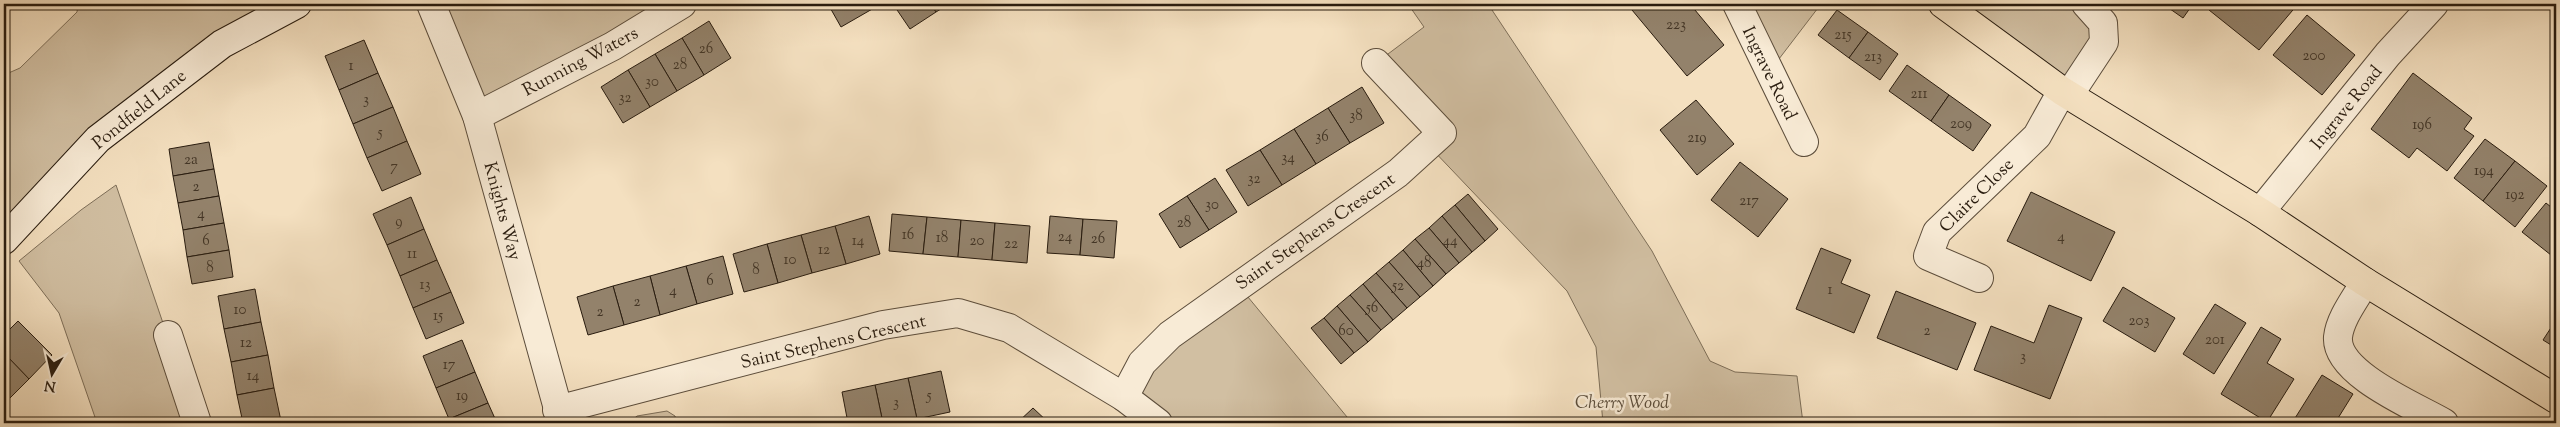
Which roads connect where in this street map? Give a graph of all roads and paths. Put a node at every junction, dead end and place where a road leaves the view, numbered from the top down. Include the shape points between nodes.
1 (297, 4) edge
2 (431, 4) edge
3 (682, 4) edge
4 (1737, 4) edge
5 (1943, 4) edge
6 (2086, 4) edge
7 (2434, 4) edge
8 (1376, 63) dead end
9 (2065, 93) junction
10 (476, 116) junction
11 (1804, 142) dead end
12 (2260, 212) junction
13 (4, 240) edge
14 (1979, 278) dead end
15 (2365, 282) junction
16 (168, 335) dead end
17 (1124, 397) junction
18 (2556, 399) edge
19 (559, 417) edge
20 (197, 423) edge
21 (1158, 423) edge
22 (2444, 423) edge

1 - 13 street, Pondfield Lane via 222,44 98,139
2 - 10 street, Knights Way
3 - 10 street, Running Waters via 613,46
4 - 11 street, Ingrave Road
5 - 9 main road
6 - 9 street via 2103,23 2104,42
7 - 12 street, Ingrave Road via 2388,54
8 - 17 street, Saint Stephens Crescent via 1442,133 1398,173 1170,336 1142,363
9 - 12 main road
9 - 14 street, Claire Close via 2037,136 1937,232 1928,256
10 - 19 street, Knights Way
12 - 15 main road
15 - 18 main road
15 - 22 street via 2342,323 2338,338 2341,354 2361,376
16 - 20 street
17 - 19 street, Saint Stephens Crescent via 1009,328 958,313 883,325
17 - 21 street, Saint Stephens Crescent

